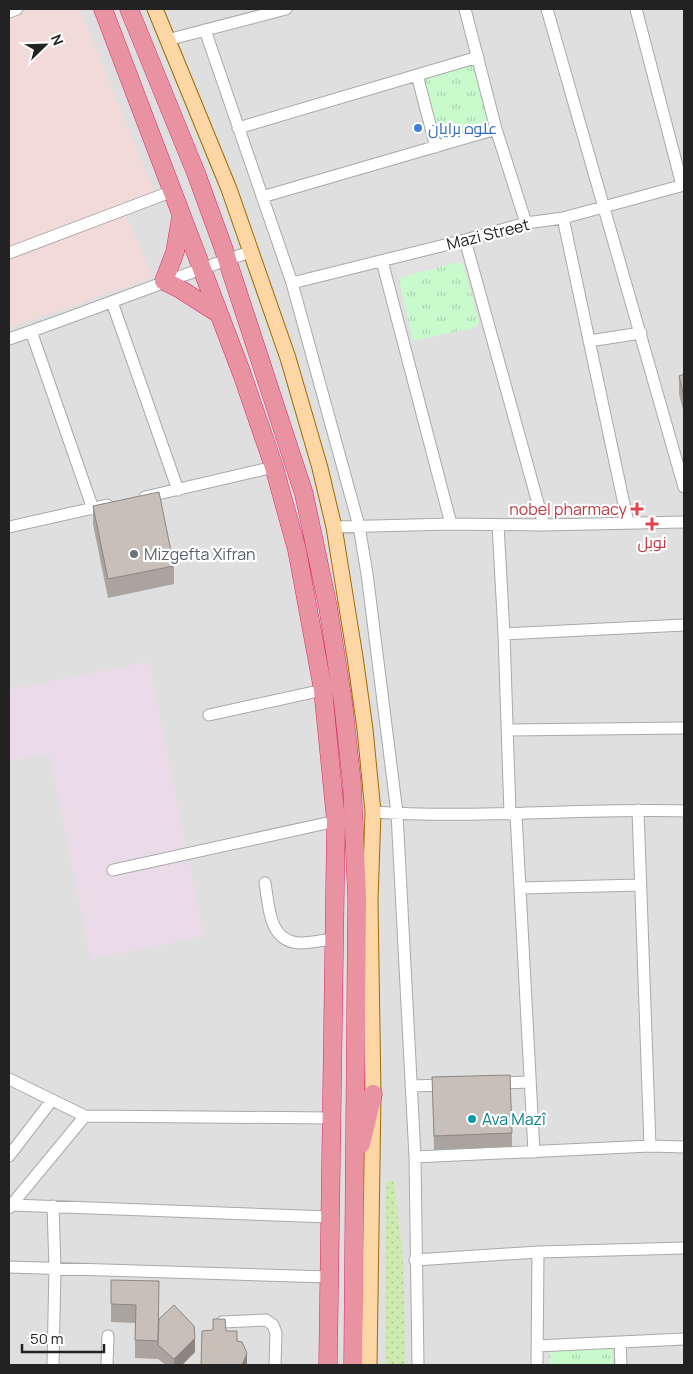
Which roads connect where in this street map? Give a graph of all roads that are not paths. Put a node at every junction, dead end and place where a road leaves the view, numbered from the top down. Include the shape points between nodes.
1 (17, 9) edge
2 (103, 9) edge
3 (129, 9) edge
4 (155, 9) edge
5 (286, 9) edge
6 (465, 9) edge
7 (547, 9) edge
8 (636, 9) edge
9 (9, 12) edge
10 (205, 30) junction
11 (167, 40) junction
12 (478, 57) junction
13 (417, 75) junction
14 (238, 128) junction
15 (496, 129) junction
16 (436, 146) junction
17 (683, 185) edge
18 (173, 191) junction
19 (262, 198) junction
20 (605, 207) junction
21 (182, 214) junction
22 (563, 218) junction
23 (526, 223) junction
24 (465, 240) junction
25 (250, 252) junction
26 (9, 254) edge
27 (227, 260) junction
28 (382, 261) junction
29 (202, 269) junction
30 (164, 281) junction
31 (292, 284) junction
32 (112, 302) junction
33 (219, 314) junction
34 (31, 331) junction
35 (641, 333) junction
36 (9, 339) edge
37 (589, 341) junction
38 (681, 463) edge
39 (274, 467) junction
40 (684, 487) edge
41 (178, 490) junction
42 (93, 508) junction
43 (684, 522) edge
44 (628, 523) junction
45 (451, 524) junction
46 (9, 525) edge
47 (498, 525) junction
48 (544, 525) junction
49 (359, 526) junction
50 (334, 527) junction
51 (684, 625) edge
52 (504, 634) junction
53 (323, 690) junction
54 (209, 715) dead end
55 (684, 728) edge
56 (507, 730) junction
57 (638, 810) junction
58 (684, 811) edge
59 (373, 812) junction
60 (397, 814) junction
61 (513, 814) junction
62 (336, 821) junction
63 (113, 870) dead end
64 (265, 883) dead end
65 (640, 885) junction
66 (520, 888) junction
67 (335, 939) junction
68 (530, 1082) junction
69 (11, 1084) edge
70 (461, 1084) edge
71 (481, 1084) edge
72 (411, 1086) junction
73 (373, 1094) junction
74 (52, 1100) junction
75 (85, 1116) junction
76 (331, 1118) junction
77 (650, 1146) junction
78 (684, 1147) edge
79 (534, 1152) junction
80 (9, 1156) edge
81 (415, 1157) junction
82 (354, 1184) junction
83 (53, 1206) junction
84 (10, 1207) edge
85 (330, 1216) junction
86 (684, 1248) edge
87 (538, 1252) junction
88 (416, 1260) junction
89 (9, 1267) edge
90 (55, 1268) junction
91 (329, 1277) junction
92 (222, 1322) edge
93 (108, 1336) dead end
94 (684, 1339) edge
95 (620, 1342) junction
96 (537, 1346) junction
97 (53, 1365) edge
98 (107, 1365) edge
99 (275, 1365) edge
100 (328, 1365) edge
101 (352, 1365) edge
102 (369, 1365) edge
103 (418, 1365) edge
104 (537, 1365) edge
105 (621, 1365) edge

1 - 9 street
2 - 18 highway
3 - 27 highway via 196,173
4 - 11 main road
5 - 10 street
6 - 12 street
7 - 20 street
8 - 17 street
10 - 11 street
10 - 14 street
11 - 25 main road via 201,118
12 - 13 street
12 - 15 street
13 - 14 street
13 - 16 street
14 - 19 street
15 - 16 street
15 - 23 street
16 - 19 street
17 - 20 street, Mazi Street
18 - 21 highway
18 - 26 street
19 - 31 street
20 - 22 street, Mazi Street
20 - 35 street
21 - 29 highway
21 - 30 highway via 175,252
22 - 23 street, Mazi Street
22 - 37 street
23 - 24 street, Mazi Street
24 - 28 street, Mazi Street
24 - 48 street
25 - 27 street
25 - 50 main road via 288,358
27 - 29 street
27 - 82 highway via 304,494 344,702 352,784 357,898
28 - 31 street, Mazi Street
28 - 45 street
29 - 30 street
29 - 33 highway
30 - 32 street
30 - 33 highway
31 - 49 street
32 - 34 street
32 - 41 street
33 - 39 highway
34 - 36 street
34 - 42 street
35 - 37 street
35 - 38 street
37 - 44 street
38 - 40 street
39 - 41 street
39 - 53 highway via 297,550
41 - 42 street
42 - 46 street
43 - 44 street
44 - 48 street
45 - 47 street
45 - 49 street
47 - 48 street
47 - 52 street
49 - 50 street
49 - 60 street
50 - 59 main road via 365,729
51 - 52 street
52 - 56 street
53 - 54 street
53 - 62 highway
55 - 56 street
56 - 61 street
57 - 58 street
57 - 61 street
57 - 65 street
59 - 60 street
59 - 73 main road via 370,901
60 - 61 street
60 - 72 street
61 - 66 street
62 - 63 street
62 - 67 highway
64 - 67 street via 272,924 277,932 298,943
65 - 66 street
65 - 77 street
66 - 68 street
67 - 76 highway
68 - 71 street
68 - 79 street
69 - 74 street
70 - 72 street
72 - 81 street
73 - 82 highway
73 - 102 main road
74 - 75 street
74 - 80 street
75 - 76 street
75 - 84 street
76 - 85 highway
77 - 78 street
77 - 79 street
79 - 81 street
81 - 88 street
82 - 101 highway
83 - 84 street
83 - 85 street
83 - 90 street
85 - 91 highway
86 - 87 street
87 - 88 street
87 - 96 street
88 - 103 street
89 - 90 street
90 - 91 street
90 - 97 street
91 - 100 highway
92 - 99 street via 266,1320 274,1325
93 - 98 street
94 - 95 street
95 - 96 street
95 - 105 street
96 - 104 street

